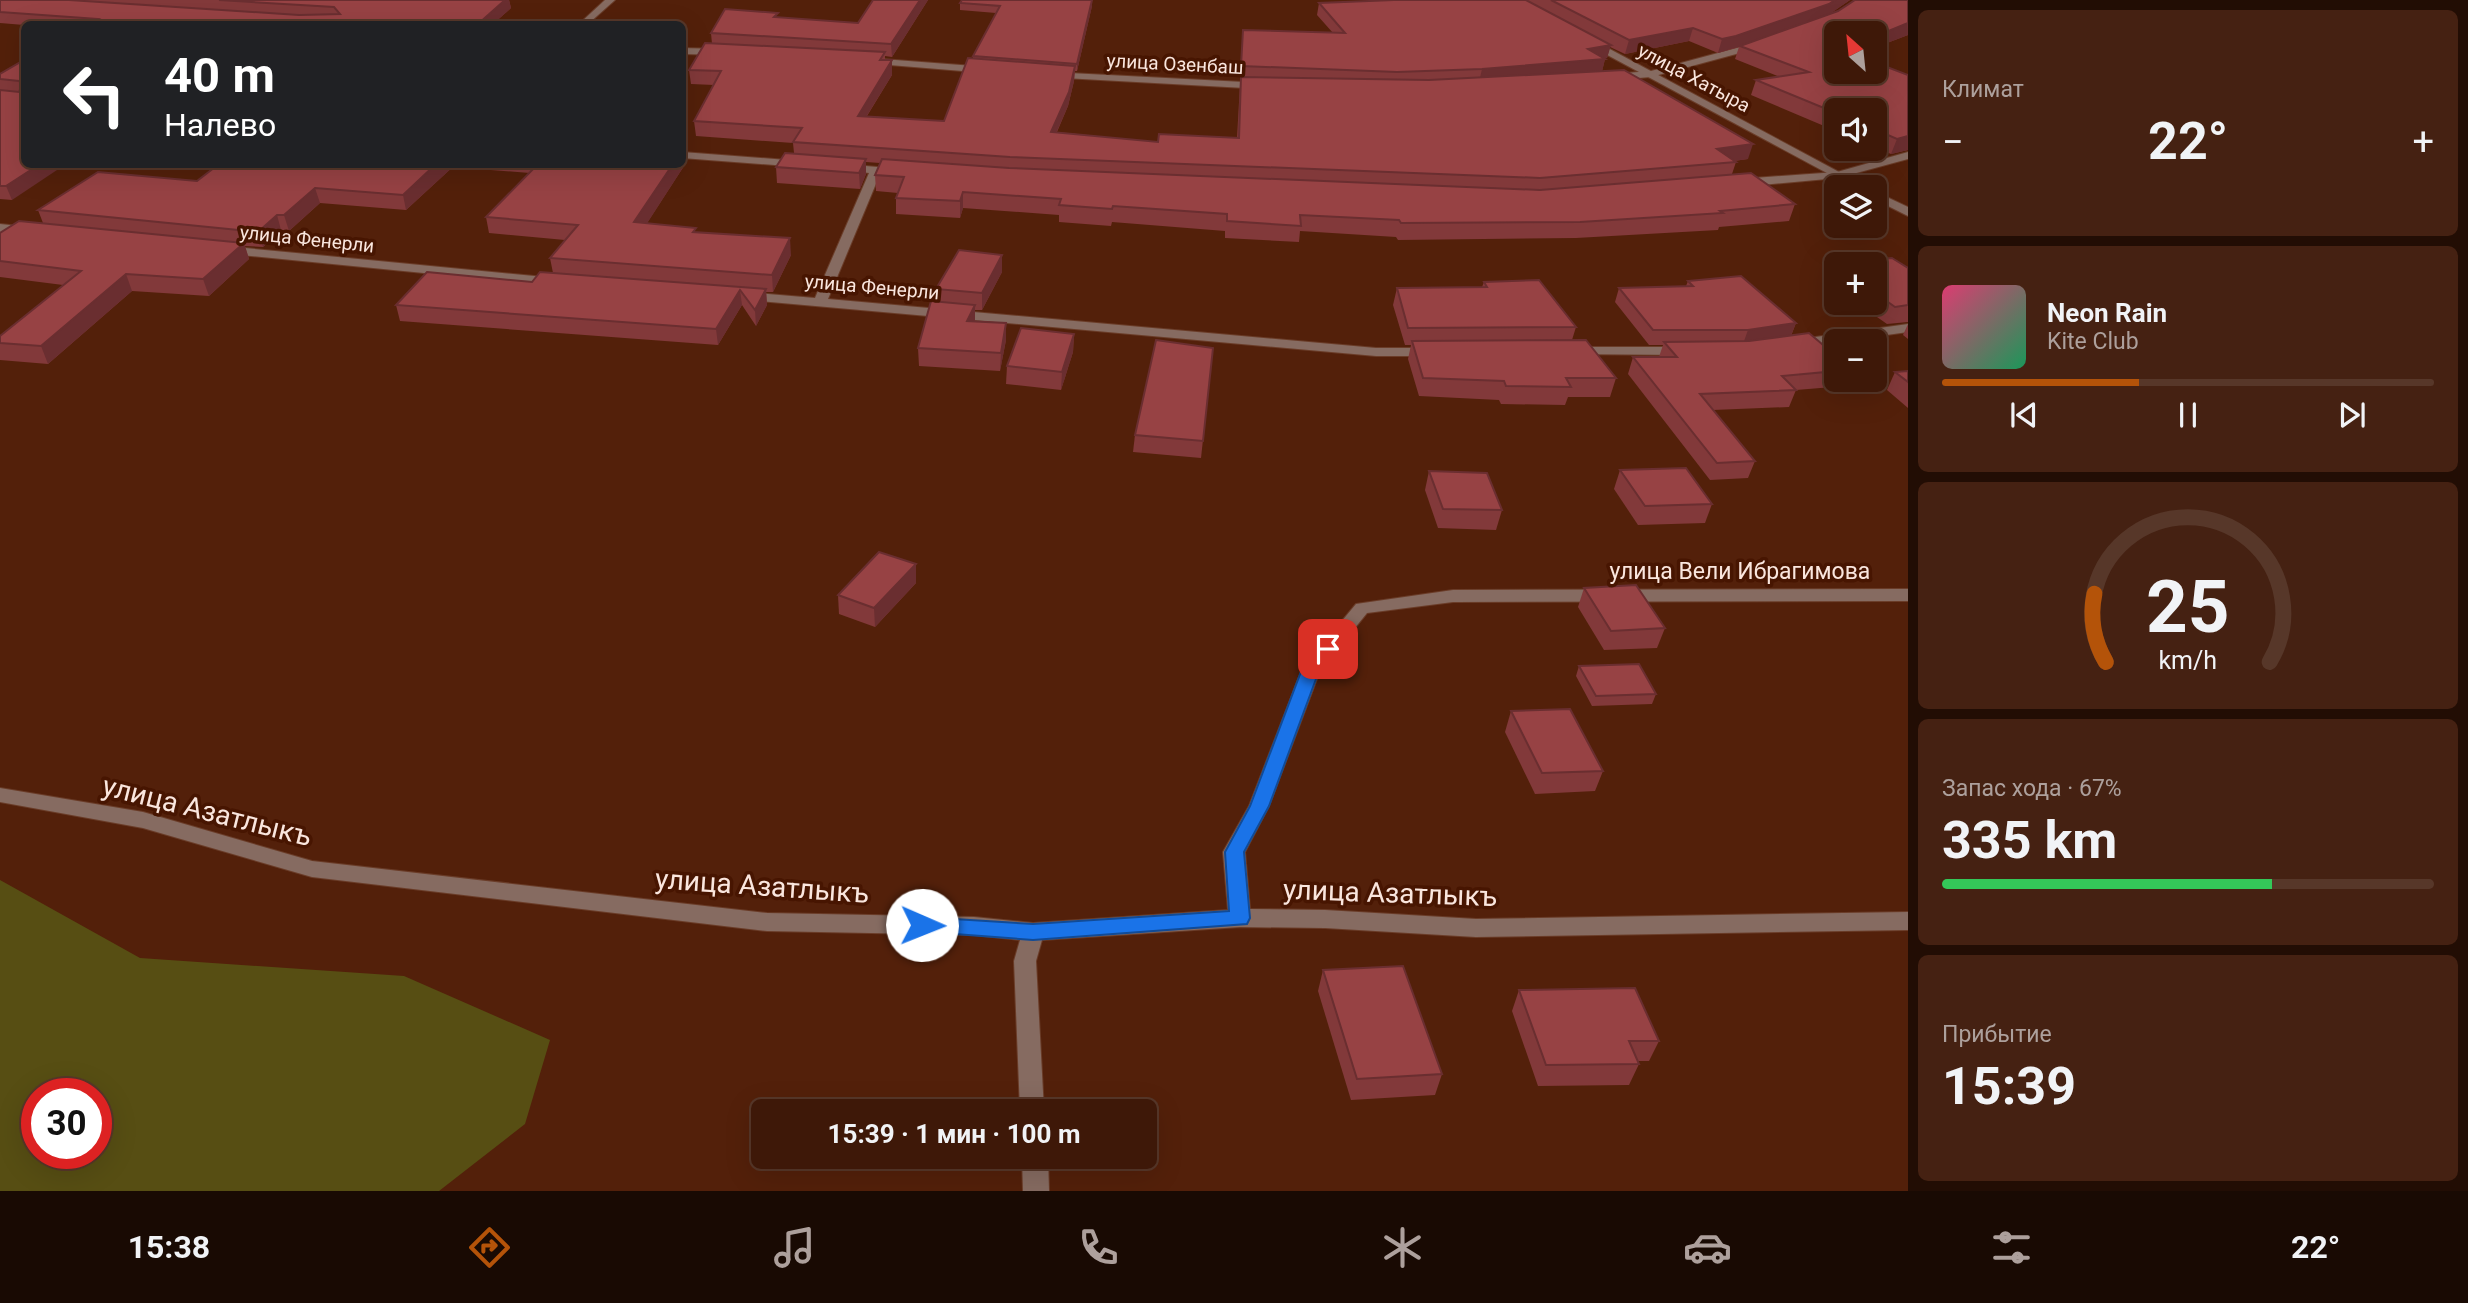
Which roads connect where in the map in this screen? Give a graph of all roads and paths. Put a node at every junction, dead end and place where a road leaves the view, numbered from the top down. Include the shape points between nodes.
1 (610, 0) edge
2 (586, 21) edge
3 (1581, 37) edge
4 (1769, 42) edge
5 (686, 51) edge
6 (731, 52) edge
7 (852, 60) edge
8 (1003, 72) edge
9 (1043, 74) edge
10 (1651, 74) junction
11 (1598, 78) edge
12 (1273, 87) edge
13 (686, 155) edge
14 (1908, 155) edge
15 (807, 164) edge
16 (835, 167) edge
17 (876, 170) junction
18 (916, 172) edge
19 (1838, 175) joint
20 (1824, 176) edge
21 (1728, 184) edge
22 (1887, 201) edge
23 (1908, 212) edge
24 (0, 228) edge
25 (42, 232) edge
26 (208, 249) edge
27 (569, 283) edge
28 (723, 294) edge
29 (820, 302) junction
30 (1908, 328) edge
31 (1784, 345) edge
32 (1553, 351) edge
33 (1702, 351) edge
34 (1444, 352) edge
35 (1908, 595) edge
36 (0, 795) edge
37 (1240, 918) junction
38 (1908, 921) edge
39 (1033, 932) junction
40 (1031, 1099) edge
41 (1035, 1169) edge
42 (1036, 1191) edge

1 - 2 street
3 - 10 street, улица Хатыра
4 - 10 street
5 - 6 street
7 - 8 street
9 - 12 street, улица Озенбаш
10 - 11 street
10 - 19 street, улица Хатыра
13 - 15 street
14 - 19 street
16 - 17 street
17 - 18 street
17 - 29 street
20 - 21 street
22 - 23 street
24 - 25 street
26 - 27 street, улица Фенерли
28 - 29 street, улица Фенерли
29 - 34 street, улица Фенерли via 1376,352
30 - 31 street
32 - 33 street
35 - 37 street, улица Вели Ибрагимова via 1453,596 1362,608 1311,669 1259,806 1234,852
36 - 39 street, улица Азатлыкъ via 143,820 312,869 767,922 974,926
37 - 38 street, улица Азатлыкъ via 1476,928
37 - 39 street, улица Азатлыкъ
39 - 40 street via 1025,961
41 - 42 street

